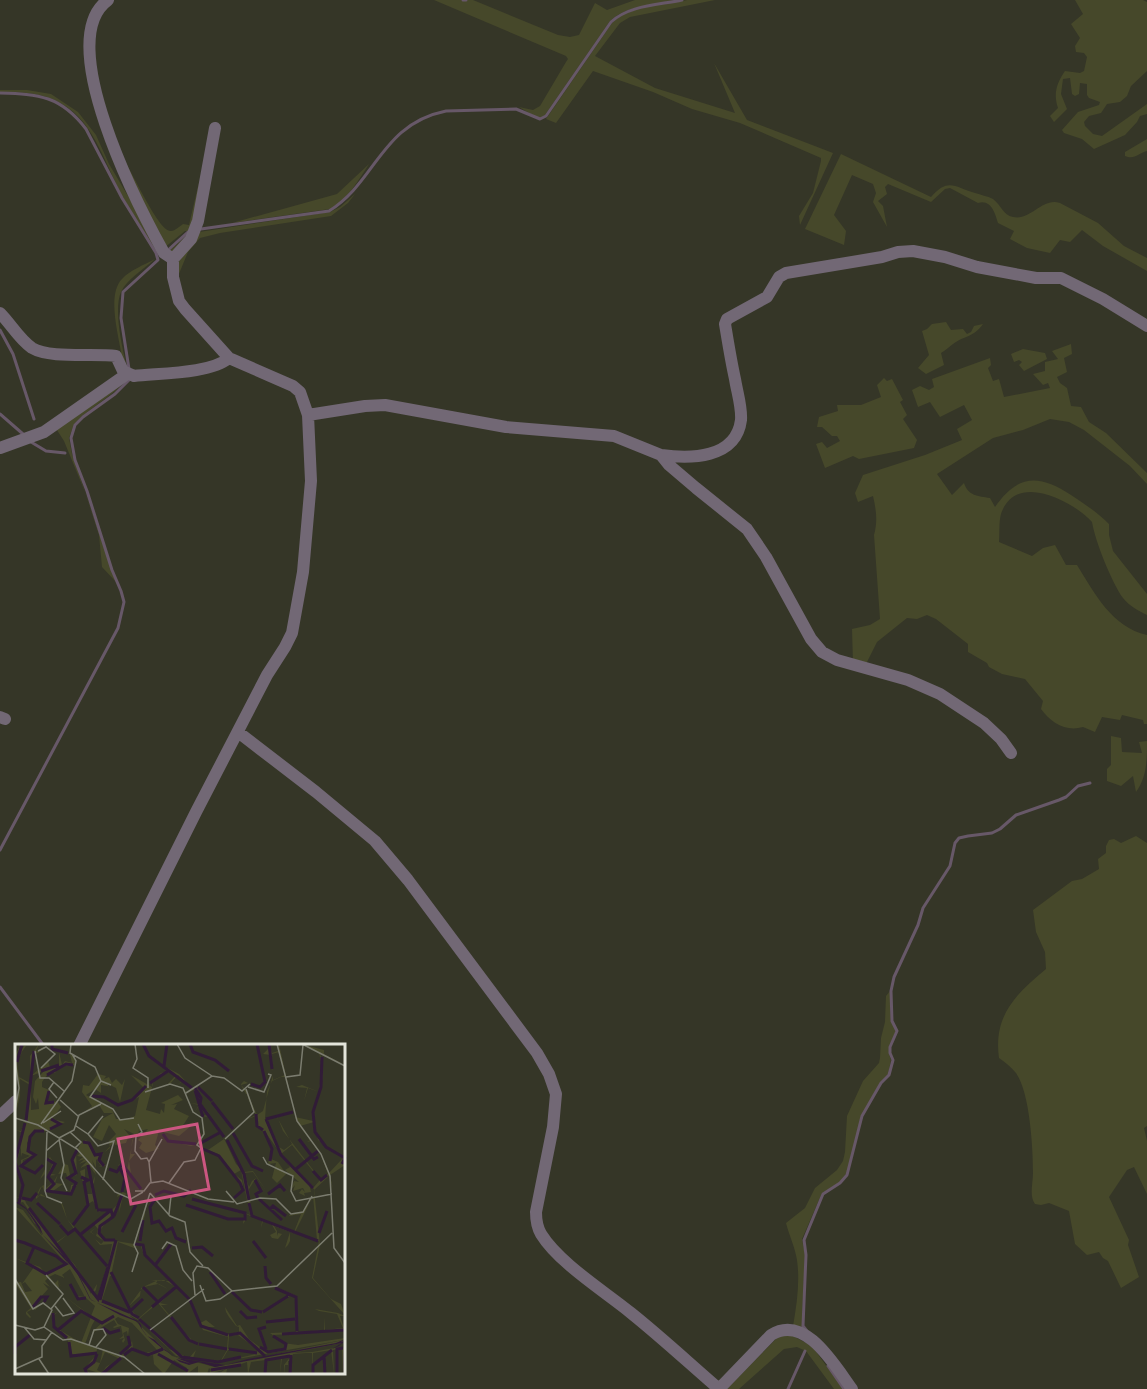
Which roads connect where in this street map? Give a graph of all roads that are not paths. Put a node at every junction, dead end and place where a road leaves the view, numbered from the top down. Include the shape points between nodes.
1 (108, 0) edge
2 (214, 128) dead end
3 (173, 259) junction
4 (0, 313) edge
5 (1147, 326) edge
6 (229, 358) junction
7 (127, 374) junction
8 (308, 416) junction
9 (0, 448) edge
10 (661, 455) junction
11 (238, 732) junction
12 (1011, 753) dead end
13 (80, 1044) edge
14 (15, 1102) edge
15 (0, 1116) edge
16 (852, 1389) edge

1 - 3 street via 91,24 90,58 95,90 114,150 164,253
2 - 3 street via 198,221 191,239
3 - 6 street via 179,301
4 - 7 street via 39,351 116,356
5 - 10 street via 1061,278 1036,278 922,253 898,252 786,273 779,277 767,297 725,324 741,410 734,437 705,456
6 - 7 street via 205,369
6 - 8 street via 293,386 300,392
7 - 9 street via 44,432
8 - 10 street via 385,405 506,427 614,436
8 - 11 street via 310,481 303,572 294,625
10 - 12 street via 747,529 822,652 940,694 984,723
11 - 13 street
11 - 16 street via 375,841 537,1053 556,1094 536,1212 541,1235 553,1248 719,1389 771,1335 787,1328 817,1342
14 - 15 street

